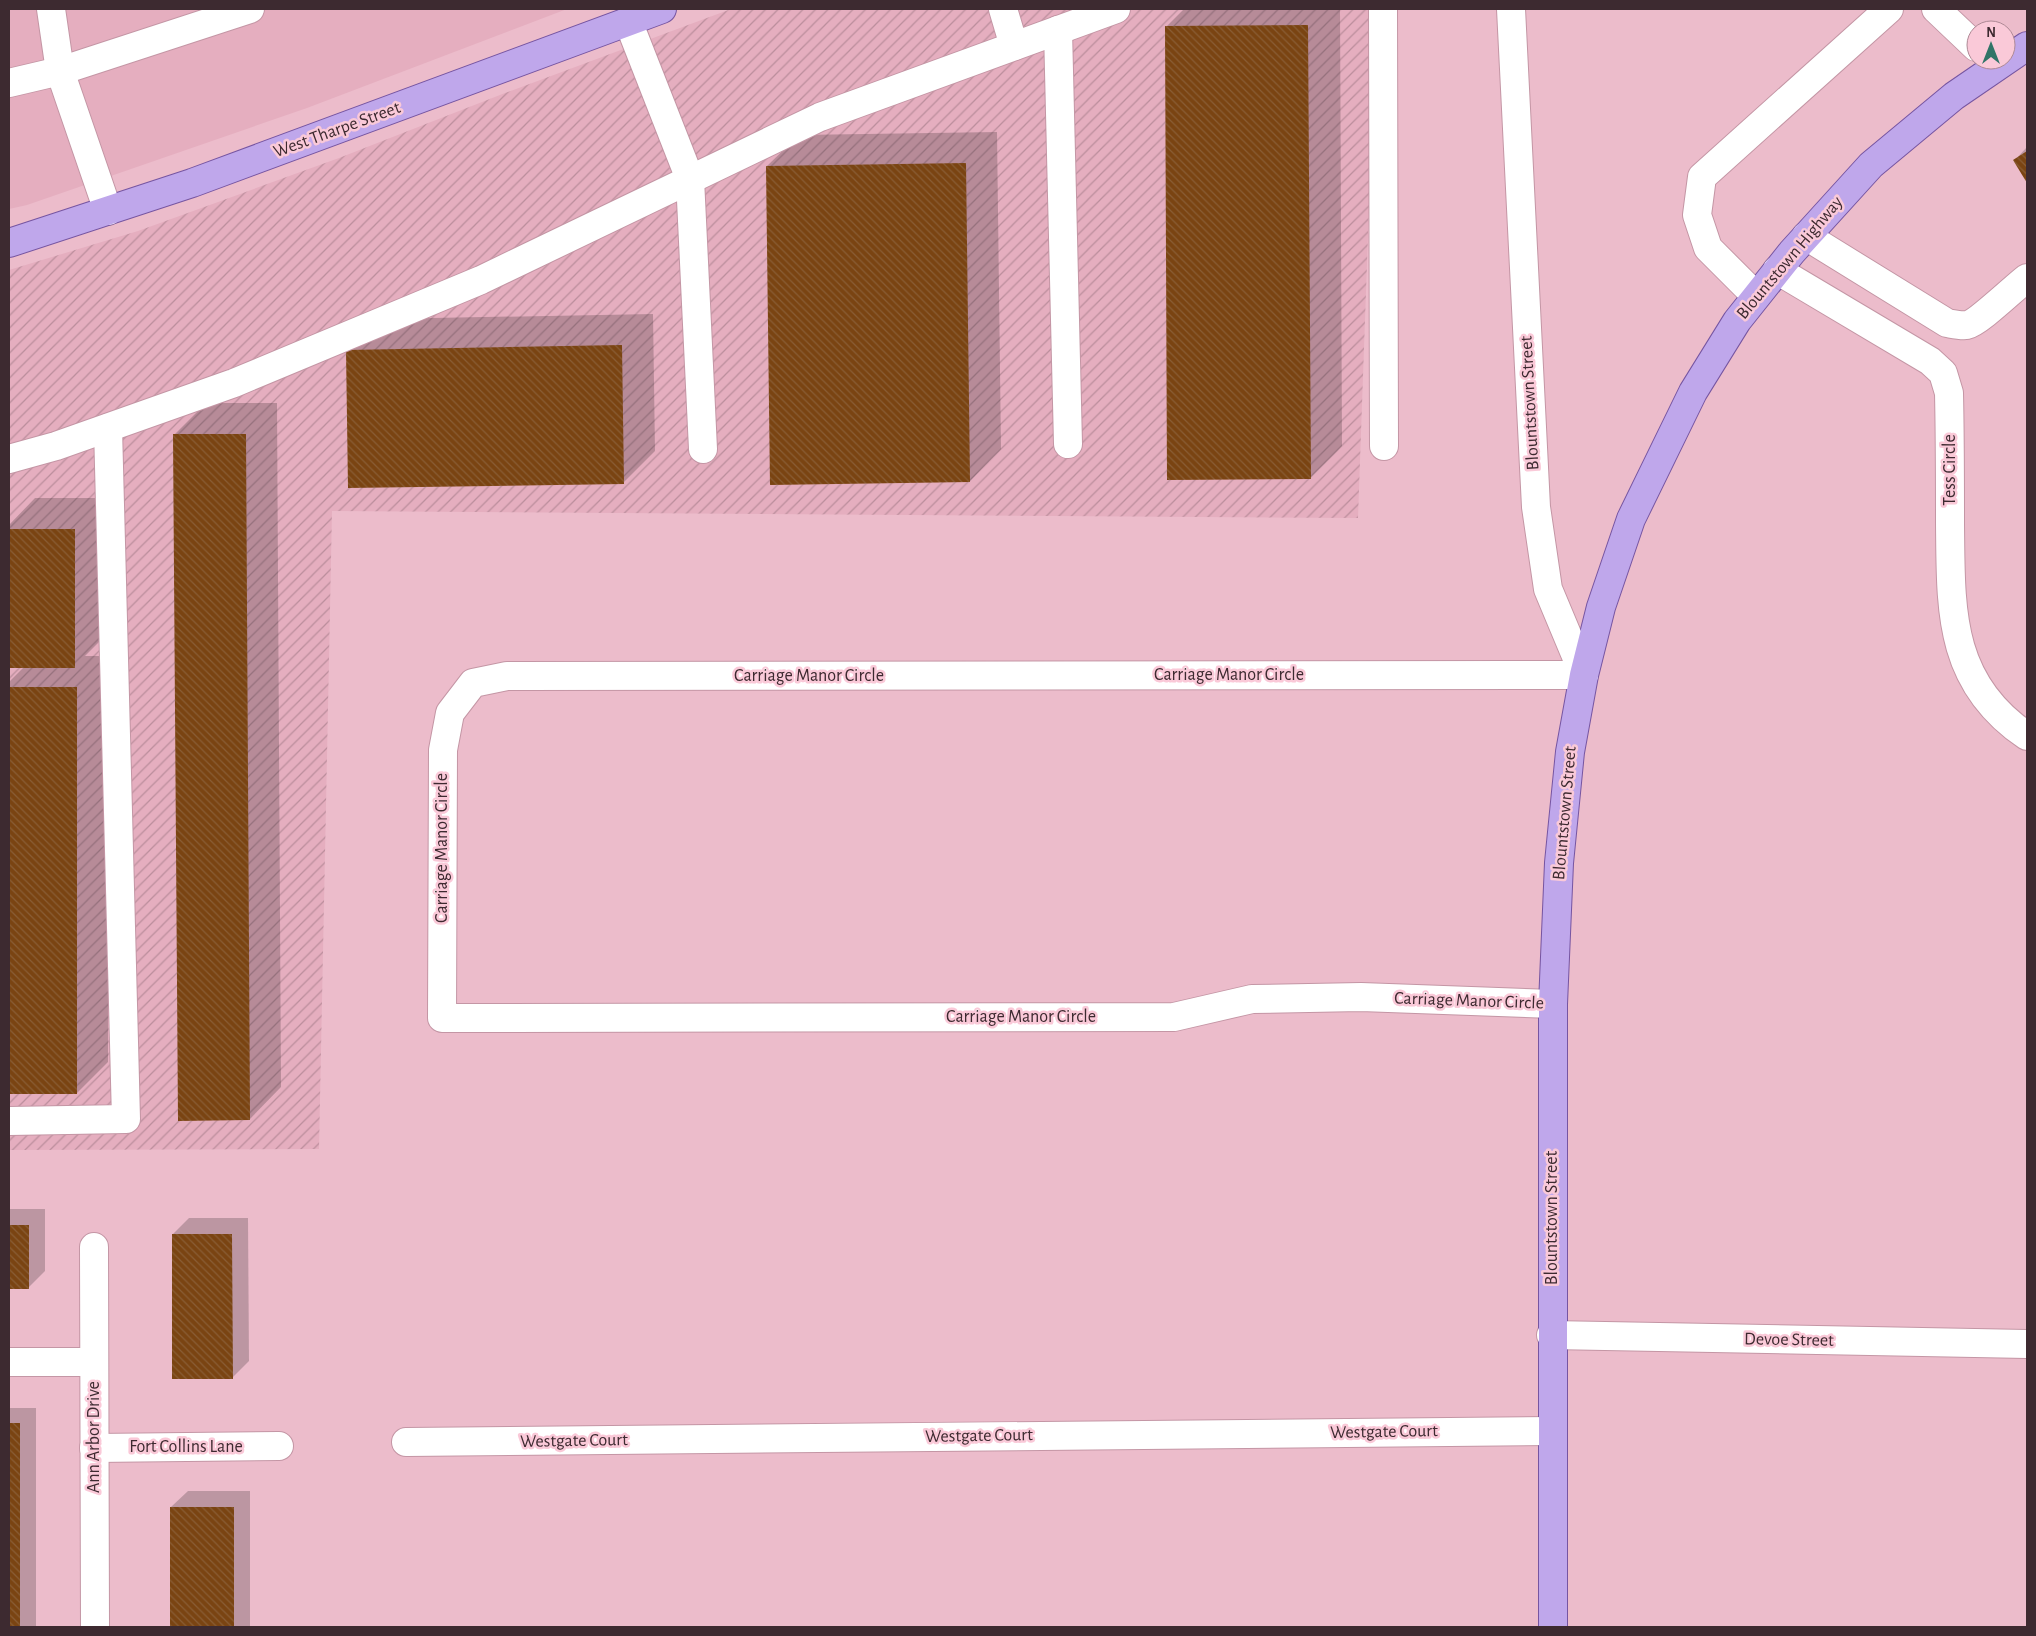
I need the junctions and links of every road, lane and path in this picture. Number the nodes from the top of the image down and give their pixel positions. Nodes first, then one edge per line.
1 (51, 9) edge
2 (250, 9) edge
3 (662, 9) edge
4 (1003, 9) edge
5 (1116, 9) edge
6 (1383, 9) edge
7 (1511, 9) edge
8 (1889, 9) edge
9 (1936, 9) edge
10 (628, 22) junction
11 (1058, 30) junction
12 (1966, 38) edge
13 (1014, 46) junction
14 (1986, 70) edge
15 (60, 71) junction
16 (9, 83) edge
17 (690, 179) junction
18 (108, 211) junction
19 (1806, 236) junction
20 (9, 243) edge
21 (1777, 270) junction
22 (2027, 278) edge
23 (1756, 296) junction
24 (1928, 311) junction
25 (1907, 347) junction
26 (108, 428) junction
27 (1068, 444) dead end
28 (1384, 446) dead end
29 (703, 449) dead end
30 (9, 458) edge
31 (1584, 675) junction
32 (2027, 736) edge
33 (1553, 1004) junction
34 (9, 1121) edge
35 (94, 1247) dead end
36 (1552, 1336) junction
37 (2027, 1344) edge
38 (9, 1362) edge
39 (94, 1362) junction
40 (1552, 1430) junction
41 (406, 1442) dead end
42 (279, 1446) dead end
43 (94, 1448) junction
44 (95, 1627) edge
45 (1553, 1627) edge

1 - 15 street
2 - 15 street
3 - 10 main road, West Tharpe Street
4 - 13 street
5 - 11 street
6 - 28 street
7 - 31 street, Blountstown Street
8 - 23 street
9 - 12 street
10 - 17 street
10 - 18 main road, West Tharpe Street
11 - 13 street
11 - 27 street
13 - 17 street
14 - 19 main road, Blountstown Highway
15 - 16 street
15 - 18 street
17 - 26 street
17 - 29 street
18 - 20 main road, West Tharpe Street
19 - 21 main road, Blountstown Highway
19 - 24 street
21 - 23 main road, Blountstown Highway
21 - 25 street, Tess Circle
22 - 24 street
23 - 31 main road, Blountstown Highway
24 - 25 street
25 - 32 street, Tess Circle
26 - 30 street
26 - 34 street
31 - 33 main road, Blountstown Street
31 - 33 street, Carriage Manor Circle
33 - 36 main road, Blountstown Street
35 - 39 street, Ann Arbor Drive
36 - 37 street, Devoe Street
36 - 40 main road, Blountstown Street
38 - 39 street
39 - 43 street, Ann Arbor Drive
40 - 41 street, Westgate Court
40 - 45 main road, Blountstown Street
42 - 43 street, Fort Collins Lane
43 - 44 street, Ann Arbor Drive

